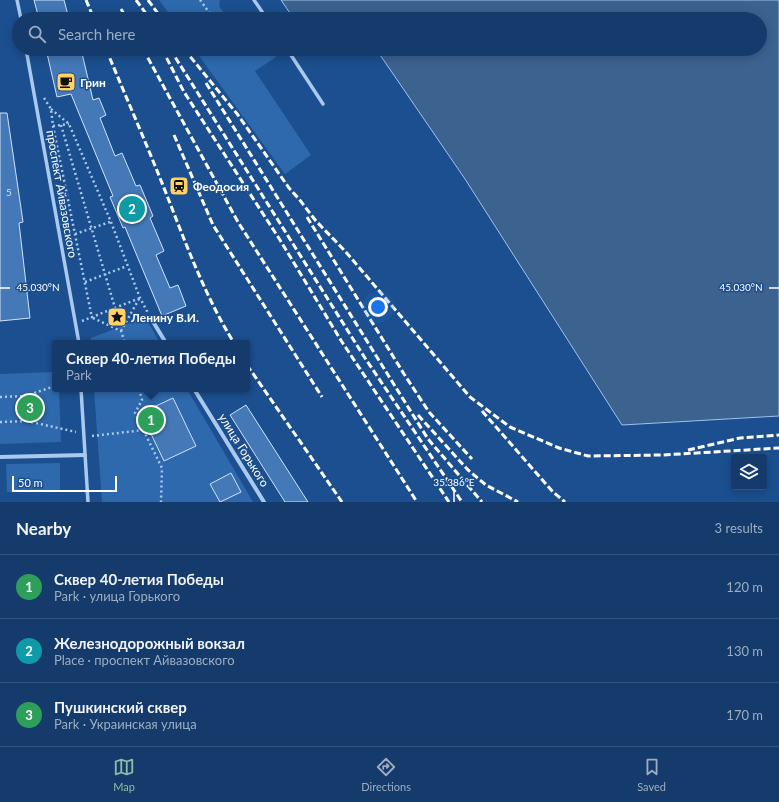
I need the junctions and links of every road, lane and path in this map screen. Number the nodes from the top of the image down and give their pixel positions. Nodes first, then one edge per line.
1 (17, 0) edge
2 (200, 0) edge
3 (254, 0) edge
4 (20, 12) edge
5 (209, 12) edge
6 (262, 12) edge
7 (27, 56) edge
8 (292, 56) edge
9 (323, 104) dead end
10 (50, 109) dead end
11 (69, 124) junction
12 (62, 125) junction
13 (111, 222) junction
14 (92, 228) junction
15 (75, 234) junction
16 (127, 266) junction
17 (105, 274) junction
18 (85, 282) junction
19 (140, 298) junction
20 (115, 308) junction
21 (92, 318) junction
22 (152, 320) joint
23 (121, 331) junction
24 (77, 340) edge
25 (124, 340) edge
26 (164, 340) edge
27 (52, 387) edge
28 (81, 392) edge
29 (140, 392) edge
30 (196, 392) edge
31 (26, 396) junction
32 (0, 398) edge
33 (27, 421) junction
34 (0, 422) edge
35 (144, 430) junction
36 (84, 435) junction
37 (85, 454) junction
38 (0, 457) edge
39 (88, 502) edge
40 (161, 502) edge
41 (264, 502) edge

1 - 4 street
2 - 5 path
3 - 6 street
7 - 24 street, проспект Айвазовского
8 - 9 street
10 - 11 path
11 - 12 path
11 - 13 path
12 - 14 path
12 - 15 path
13 - 14 path
13 - 16 path
14 - 15 path
14 - 17 path
15 - 18 path
16 - 17 path
16 - 19 path
17 - 18 path
17 - 20 path
18 - 21 path
19 - 20 path
19 - 22 path
19 - 23 path
20 - 21 path
21 - 23 path
22 - 26 street
23 - 25 path
27 - 31 path
28 - 36 street
29 - 35 path
30 - 41 street, улица Горького
31 - 32 path
31 - 33 path
33 - 34 path
33 - 36 path
35 - 36 path
35 - 40 path
36 - 37 street
37 - 38 street
37 - 39 street

